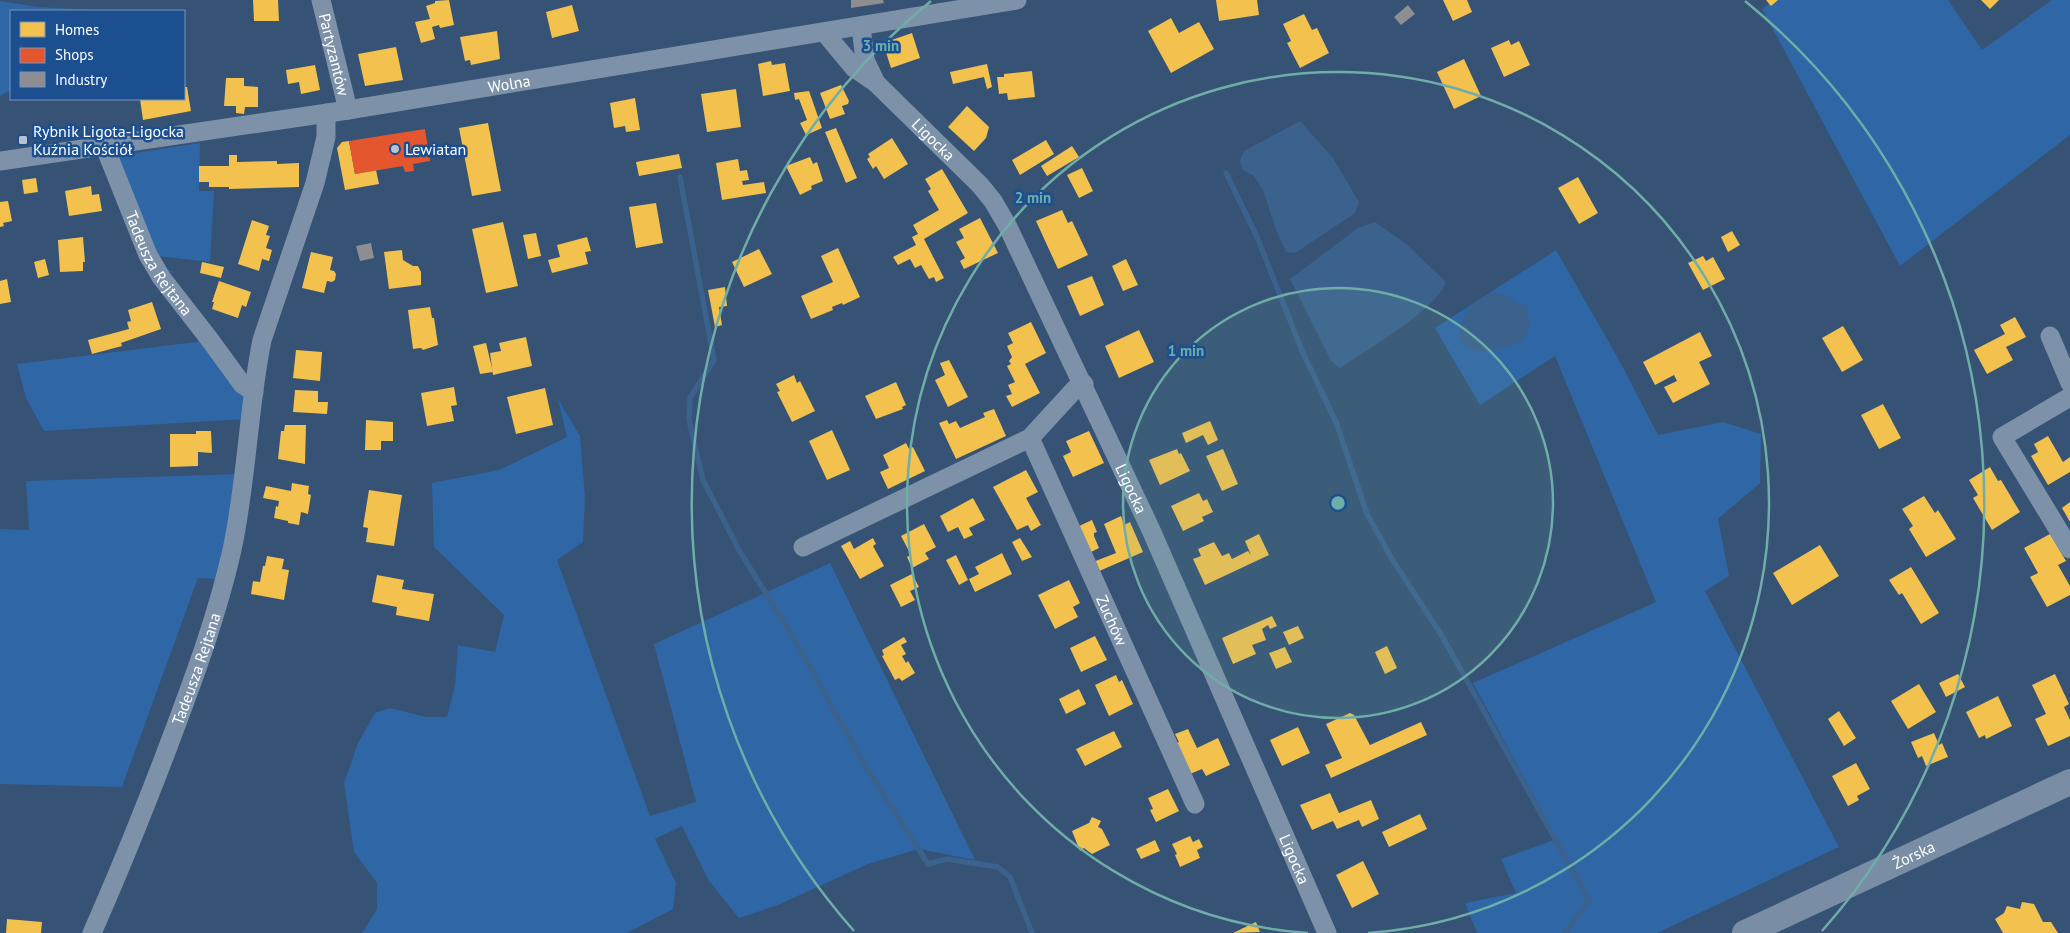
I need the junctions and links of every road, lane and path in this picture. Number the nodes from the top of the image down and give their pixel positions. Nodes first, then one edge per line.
1 (322, 0) edge
2 (1017, 0) edge
3 (861, 26) junction
4 (824, 32) junction
5 (876, 83) junction
6 (348, 110) junction
7 (326, 113) junction
8 (104, 145) junction
9 (0, 161) edge
10 (2050, 336) dead end
11 (2070, 383) edge
12 (1084, 384) junction
13 (254, 392) junction
14 (2070, 397) edge
15 (1030, 438) junction
16 (803, 547) dead end
17 (2070, 549) edge
18 (2070, 782) edge
19 (1195, 804) dead end
20 (1752, 931) edge
21 (92, 933) edge
22 (1327, 933) edge

1 - 6 street, Partyzantów
2 - 3 street, Wolna
3 - 4 street, Wolna
3 - 5 street, Ligocka
4 - 5 street, Ligocka
4 - 6 street, Wolna
5 - 12 street, Ligocka
6 - 7 street, Wolna
7 - 8 street, Wolna
7 - 13 street, Tadeusza Rejtana
8 - 9 street, Wolna
8 - 13 street, Tadeusza Rejtana
10 - 11 street
12 - 15 street
12 - 22 street, Ligocka
13 - 21 street, Tadeusza Rejtana
14 - 17 street
15 - 16 street
15 - 19 street, Zuchów
18 - 20 main road, Żorska

